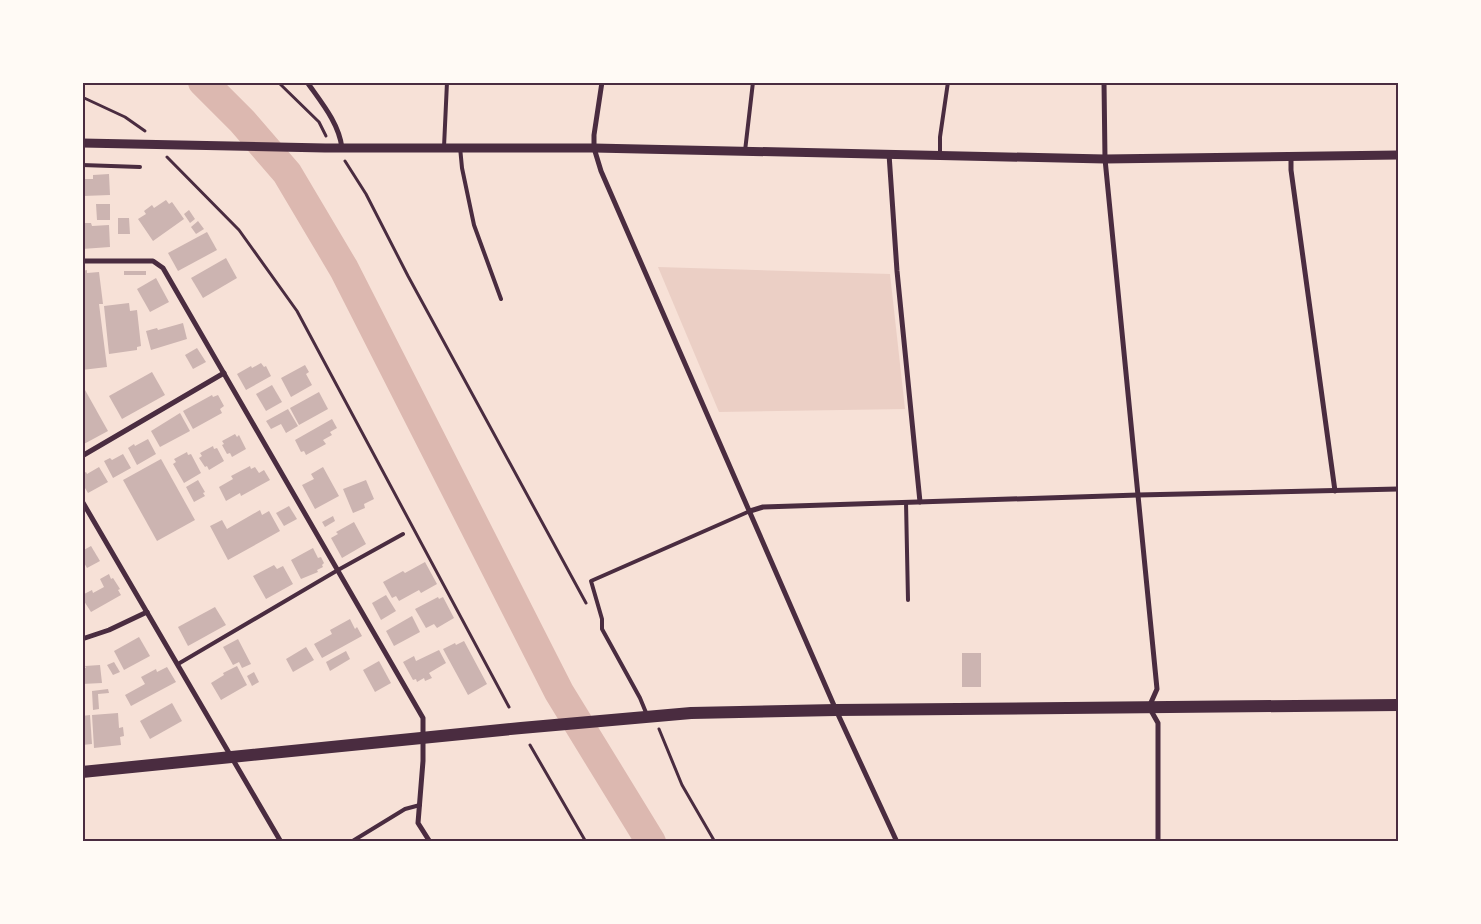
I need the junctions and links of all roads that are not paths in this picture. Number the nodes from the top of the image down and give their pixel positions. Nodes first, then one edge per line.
1 (307, 82) edge
2 (447, 82) edge
3 (602, 82) edge
4 (753, 82) edge
5 (948, 82) edge
6 (1104, 82) edge
7 (82, 143) edge
8 (444, 147) junction
9 (460, 147) junction
10 (342, 148) junction
11 (594, 148) junction
12 (745, 151) junction
13 (889, 154) junction
14 (940, 155) junction
15 (1398, 155) edge
16 (1290, 156) junction
17 (1105, 159) junction
18 (82, 165) edge
19 (140, 167) dead end
20 (82, 261) edge
21 (501, 299) dead end
22 (224, 374) junction
23 (82, 456) edge
24 (1398, 489) edge
25 (1335, 491) junction
26 (1138, 495) junction
27 (82, 501) edge
28 (906, 502) junction
29 (920, 502) junction
30 (750, 511) junction
31 (403, 534) dead end
32 (338, 570) junction
33 (908, 600) dead end
34 (147, 612) junction
35 (82, 639) edge
36 (178, 664) junction
37 (1398, 705) edge
38 (1149, 708) junction
39 (836, 710) junction
40 (650, 717) junction
41 (423, 738) junction
42 (232, 757) junction
43 (82, 772) edge
44 (420, 805) junction
45 (281, 842) edge
46 (351, 842) edge
47 (430, 842) edge
48 (898, 842) edge
49 (1158, 842) edge

1 - 10 street
2 - 8 lane
3 - 11 street
4 - 12 lane
5 - 14 lane
6 - 17 street
7 - 10 street
8 - 9 street
8 - 10 street
9 - 11 street
9 - 21 lane
11 - 12 street
11 - 30 street
12 - 13 street
13 - 14 street
13 - 29 street
14 - 17 street
15 - 16 street
16 - 17 street
16 - 25 street
17 - 26 street
18 - 19 lane
20 - 22 street
22 - 23 street
22 - 32 street
24 - 25 street
25 - 26 street
26 - 29 street
26 - 38 street
27 - 34 street
28 - 29 street
28 - 30 street
28 - 33 lane
30 - 39 street
30 - 40 lane
31 - 32 lane
32 - 36 lane
32 - 41 street
34 - 35 street
34 - 36 street
36 - 42 street
37 - 38 main road
38 - 39 main road
38 - 49 street
39 - 40 main road
39 - 48 street
40 - 41 main road
41 - 42 main road
41 - 44 street
42 - 43 main road
42 - 45 street
44 - 46 lane
44 - 47 street

